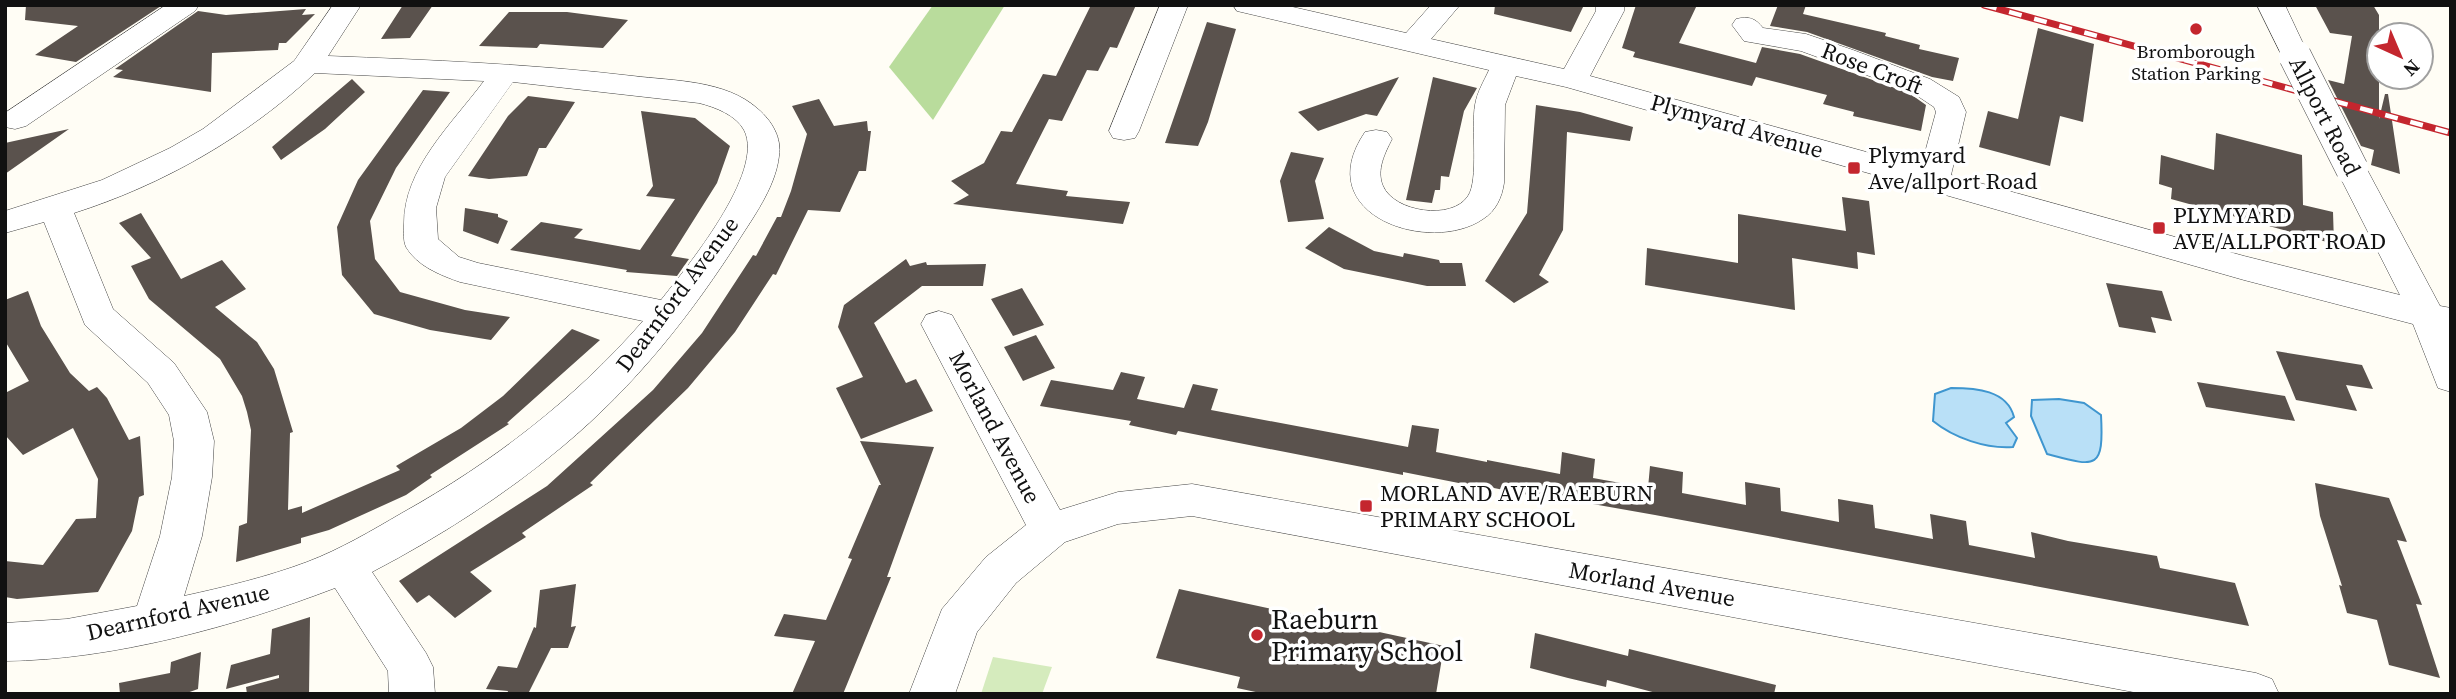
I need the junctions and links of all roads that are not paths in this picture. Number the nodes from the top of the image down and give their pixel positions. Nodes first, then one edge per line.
1 (185, 5) edge
2 (346, 5) edge
3 (1174, 5) edge
4 (1247, 5) edge
5 (1446, 5) edge
6 (1610, 5) edge
7 (2271, 5) edge
8 (1747, 36) dead end
9 (1412, 43) junction
10 (307, 64) junction
11 (1506, 65) junction
12 (504, 74) junction
13 (1573, 80) junction
14 (29, 104) dead end
15 (1124, 131) dead end
16 (1360, 149) dead end
17 (1933, 181) junction
18 (56, 210) junction
19 (5, 222) edge
20 (668, 314) junction
21 (2439, 317) edge
22 (939, 324) dead end
23 (2451, 378) edge
24 (1050, 530) junction
25 (344, 566) junction
26 (154, 622) junction
27 (5, 642) edge
28 (412, 694) edge
29 (932, 694) edge
30 (2256, 694) edge

1 - 14 street
2 - 10 street
3 - 15 street
4 - 9 street, Plymyard Avenue
5 - 9 street
6 - 13 street
7 - 21 street, Allport Road, bridge
8 - 17 street, Rose Croft
9 - 11 street, Plymyard Avenue
10 - 12 street, Dearnford Avenue
10 - 18 street
11 - 13 street, Plymyard Avenue
11 - 16 street
12 - 20 street
12 - 20 street, Dearnford Avenue
13 - 17 street, Plymyard Avenue
17 - 21 street, Plymyard Avenue
18 - 19 street
18 - 26 street
20 - 25 street, Dearnford Avenue
21 - 23 street, Allport Road
22 - 24 street, Morland Avenue
24 - 29 street, Morland Avenue
24 - 30 street, Morland Avenue
25 - 26 street, Dearnford Avenue
25 - 28 street
26 - 27 street, Dearnford Avenue

